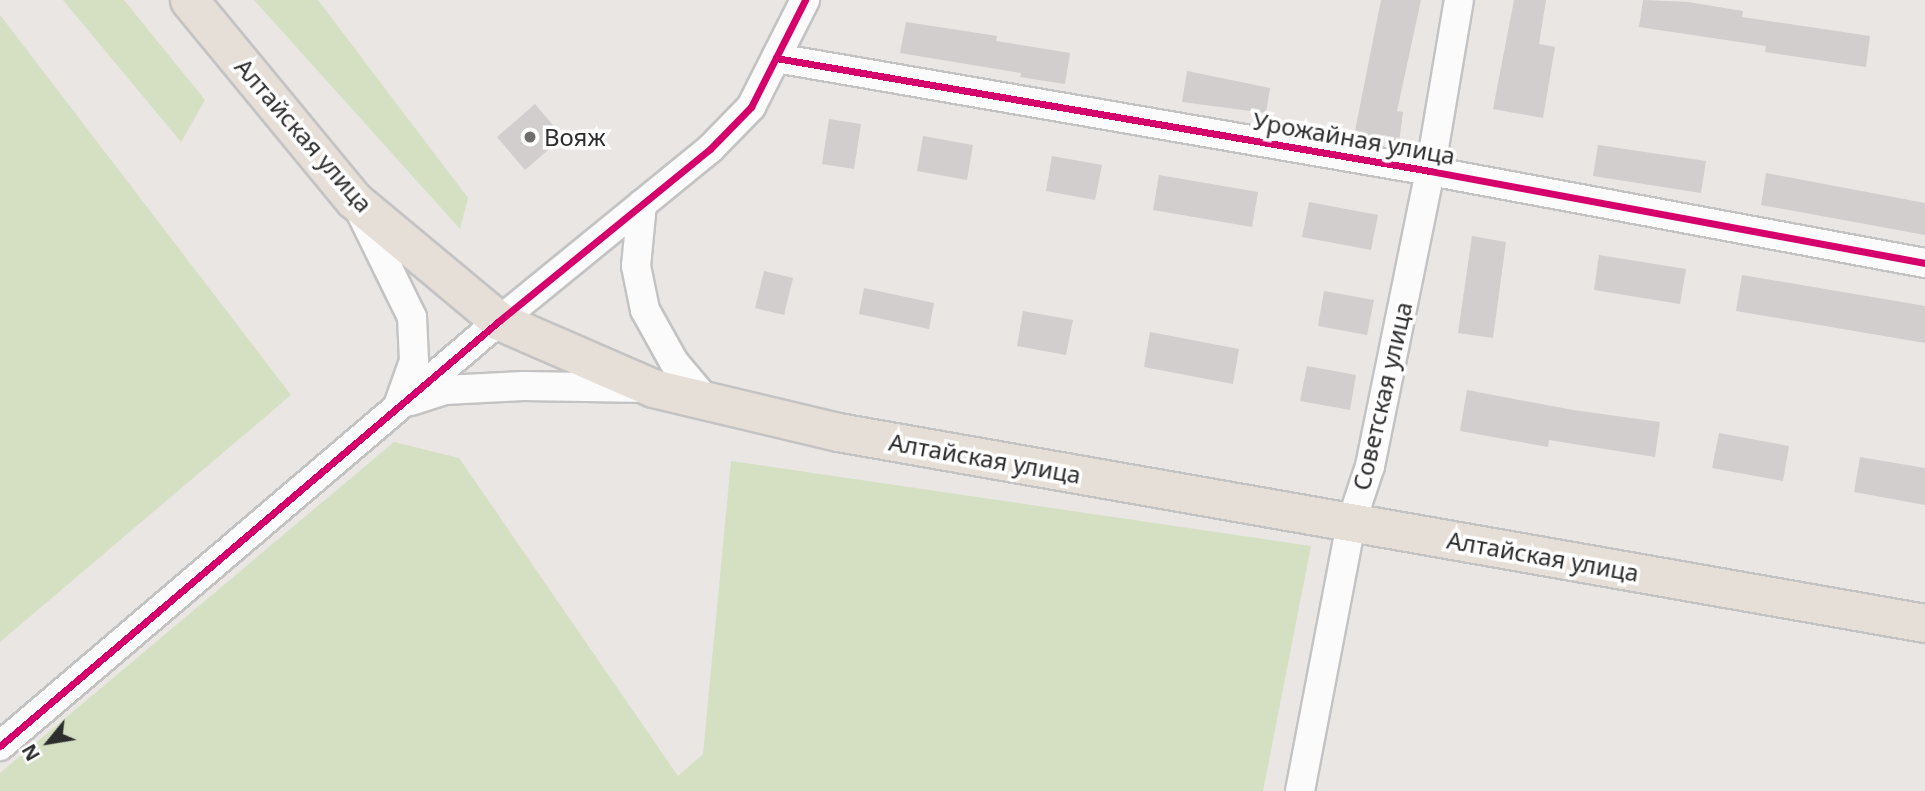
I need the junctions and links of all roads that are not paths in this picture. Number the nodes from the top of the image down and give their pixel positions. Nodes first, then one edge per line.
1 (190, 0) edge
2 (805, 0) edge
3 (1459, 0) edge
4 (776, 58) junction
5 (1430, 171) junction
6 (354, 200) junction
7 (642, 204) junction
8 (1925, 263) edge
9 (499, 320) junction
10 (653, 388) junction
11 (707, 401) junction
12 (398, 406) junction
13 (1351, 523) junction
14 (1925, 623) edge
15 (0, 746) edge
16 (1300, 791) edge

1 - 6 main road, Алтайская улица
2 - 4 street
3 - 5 street, Советская улица
4 - 5 street, Урожайная улица
4 - 7 street
5 - 8 street, Урожайная улица
5 - 13 street, Советская улица
6 - 9 main road, Алтайская улица
6 - 12 street
7 - 9 street
7 - 11 street
9 - 10 main road, Алтайская улица
9 - 12 street
10 - 11 main road, Алтайская улица
10 - 12 street
11 - 13 main road, Алтайская улица
12 - 15 street
13 - 14 main road, Алтайская улица
13 - 16 street, Советская улица

